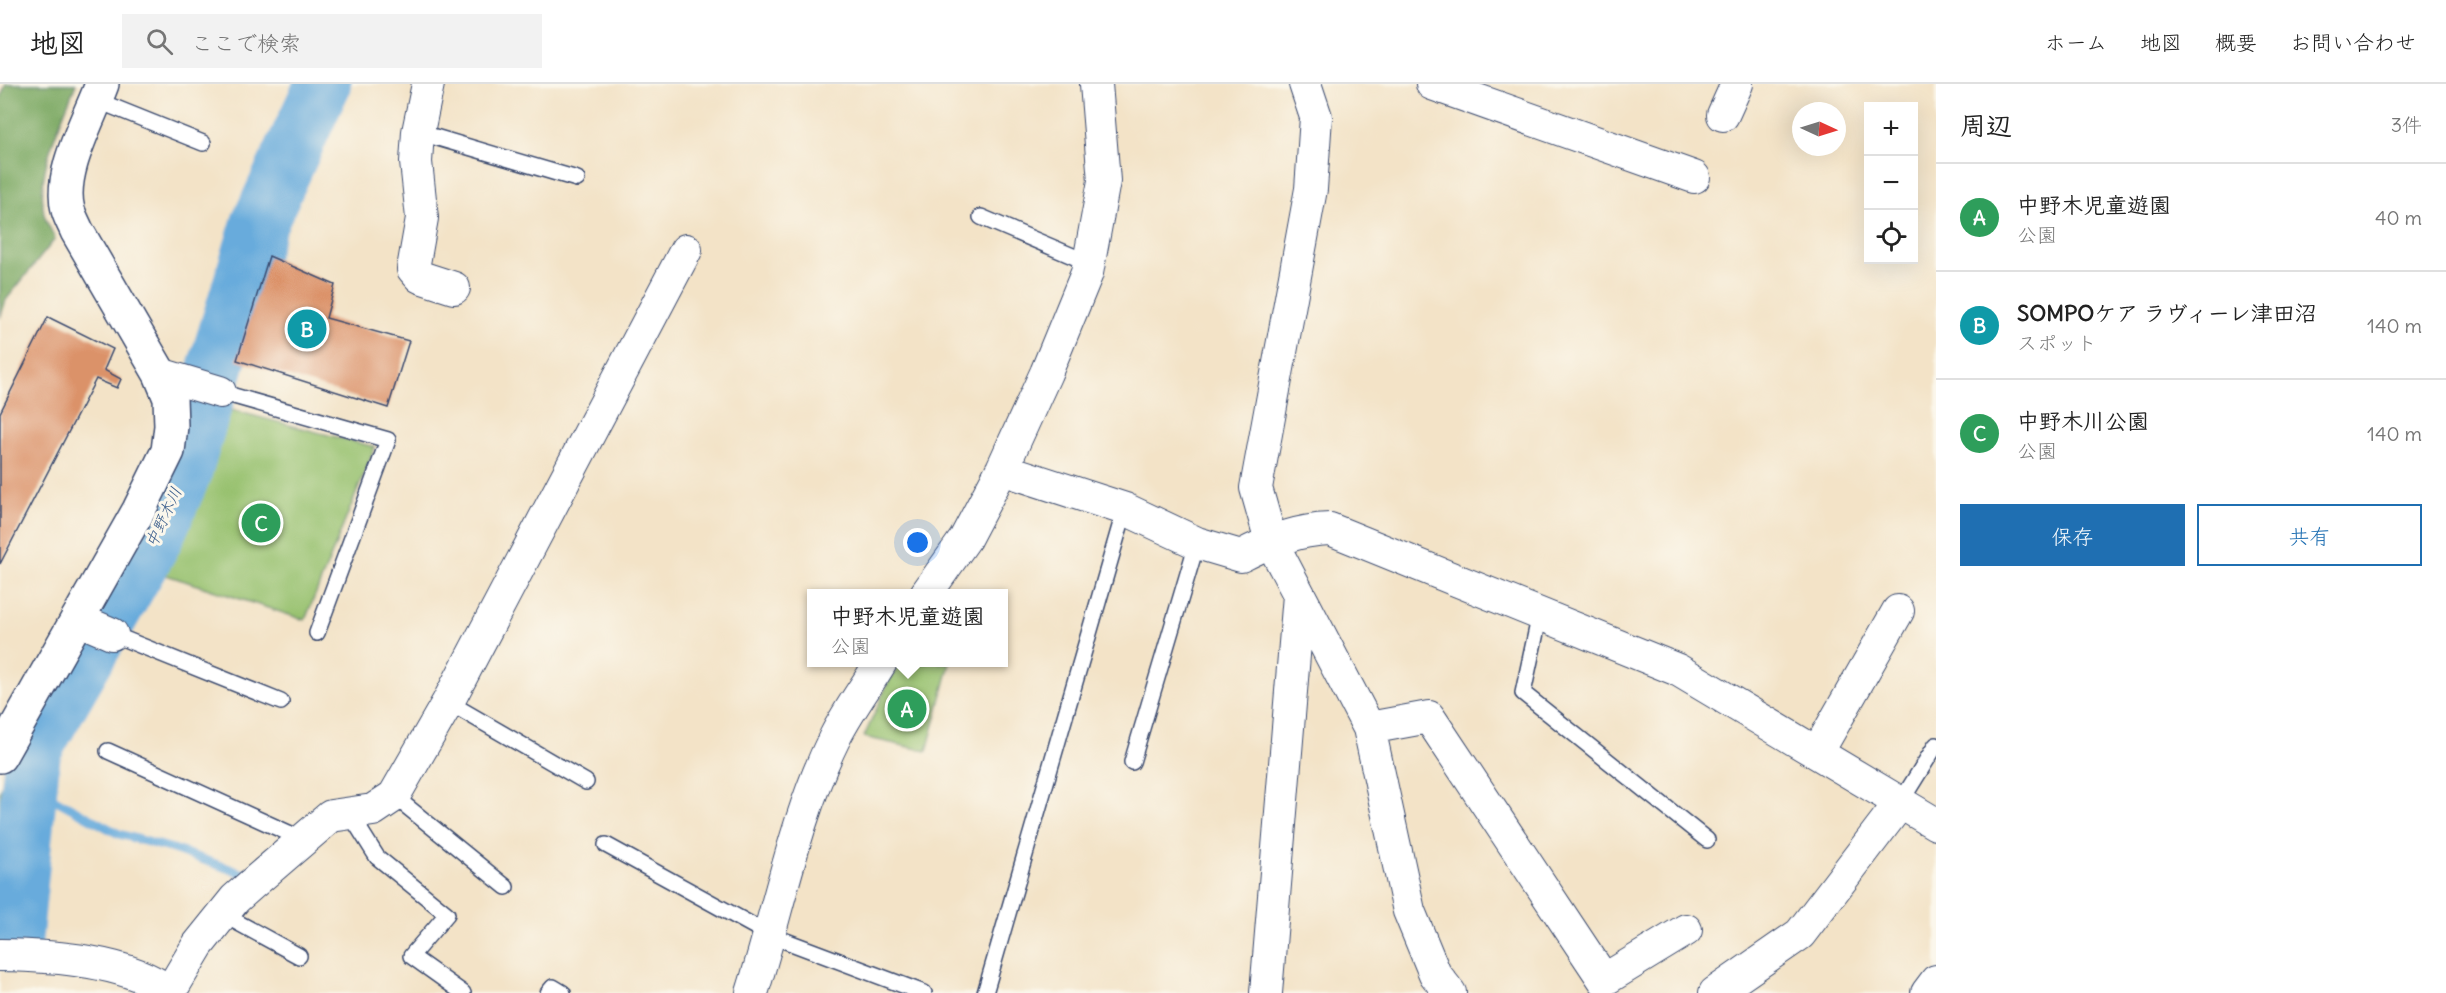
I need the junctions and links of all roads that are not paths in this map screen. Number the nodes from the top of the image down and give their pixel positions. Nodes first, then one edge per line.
1 (428, 84) edge
2 (1096, 84) edge
3 (1432, 84) edge
4 (1737, 84) edge
5 (1311, 86) edge
6 (99, 92) edge
7 (1723, 115) dead end
8 (418, 132) junction
9 (202, 143) dead end
10 (1694, 177) dead end
11 (577, 179) dead end
12 (981, 217) dead end
13 (686, 250) dead end
14 (1089, 263) junction
15 (454, 288) dead end
16 (160, 374) junction
17 (209, 389) joint
18 (1002, 469) junction
19 (1125, 509) junction
20 (1271, 541) junction
21 (1197, 543) junction
22 (929, 589) edge
23 (1299, 596) junction
24 (1898, 611) dead end
25 (1540, 614) junction
26 (94, 626) junction
27 (316, 633) dead end
28 (879, 667) edge
29 (281, 702) dead end
30 (448, 702) junction
31 (1369, 728) junction
32 (1936, 745) edge
33 (108, 752) dead end
34 (1817, 753) junction
35 (0, 756) edge
36 (1132, 762) dead end
37 (586, 782) dead end
38 (394, 796) junction
39 (1900, 803) junction
40 (350, 814) junction
41 (1936, 824) edge
42 (304, 840) junction
43 (1707, 840) dead end
44 (606, 845) dead end
45 (506, 887) dead end
46 (222, 914) junction
47 (1686, 930) dead end
48 (770, 935) junction
49 (0, 955) edge
50 (300, 956) dead end
51 (1936, 981) edge
52 (1440, 987) edge
53 (171, 992) edge
54 (462, 993) edge
55 (548, 993) edge
56 (563, 993) edge
57 (752, 993) edge
58 (924, 993) edge
59 (985, 993) edge
60 (1266, 993) edge
61 (1715, 993) edge
62 (1927, 993) edge

1 - 8 street
2 - 14 street
3 - 10 street
4 - 7 street
5 - 20 street
6 - 9 lane
6 - 16 street
8 - 11 lane
8 - 15 street
12 - 14 lane
13 - 30 street
14 - 18 street
16 - 17 street
16 - 26 street
17 - 27 lane
18 - 19 street
18 - 22 street
19 - 21 street
19 - 59 lane
20 - 21 street
20 - 23 street
20 - 25 street
21 - 36 lane
23 - 31 street
23 - 60 street
24 - 34 street
25 - 34 street
25 - 43 lane
26 - 29 lane
26 - 35 street
28 - 48 street
30 - 37 lane
30 - 38 street
31 - 47 street
31 - 52 street
32 - 39 lane
33 - 42 lane
34 - 39 street
38 - 40 street
38 - 45 lane
39 - 41 street
39 - 61 street
40 - 42 street
40 - 54 lane
42 - 46 street
44 - 48 lane
46 - 50 lane
46 - 53 street
48 - 57 street
48 - 58 lane
49 - 53 street
51 - 62 street
55 - 56 lane

